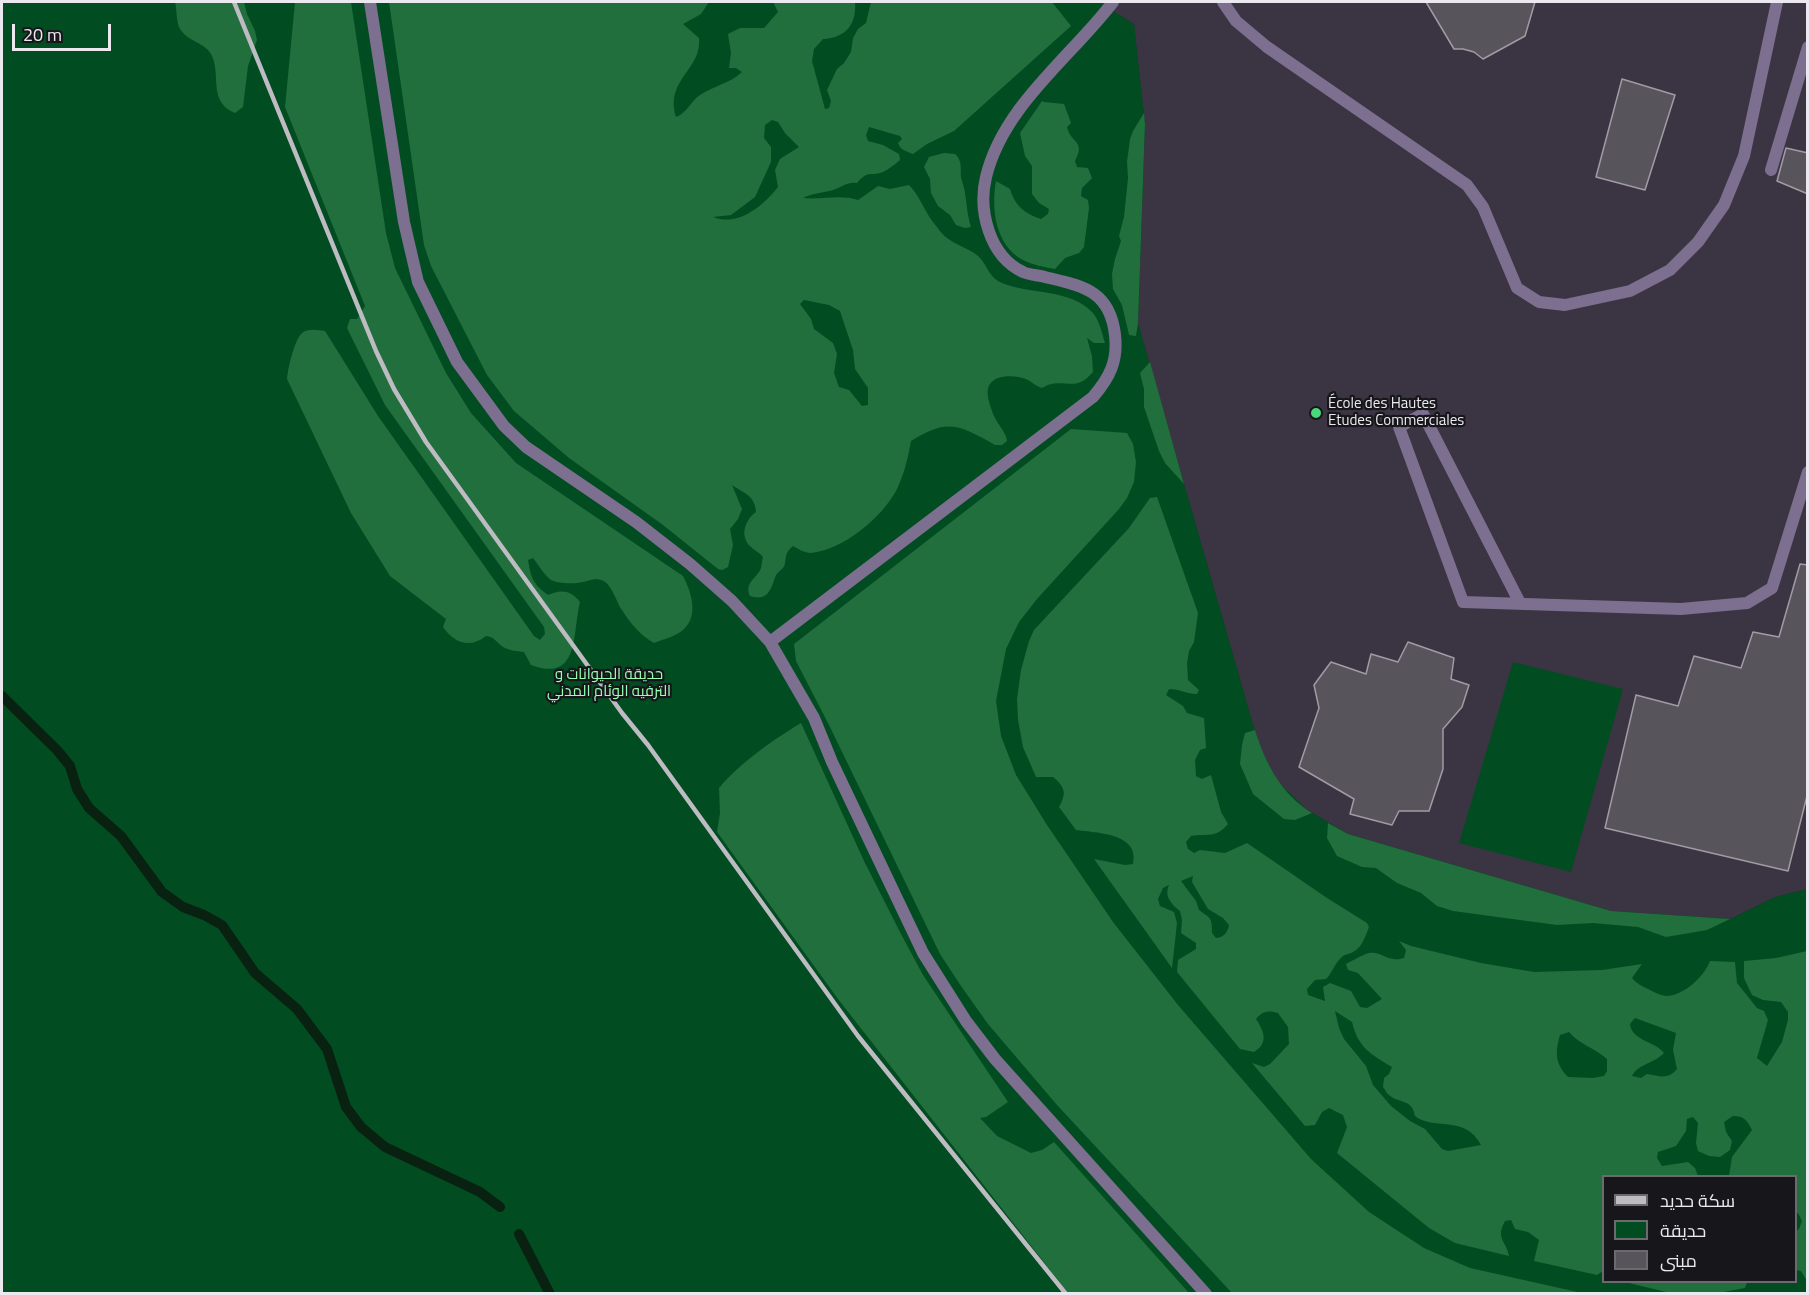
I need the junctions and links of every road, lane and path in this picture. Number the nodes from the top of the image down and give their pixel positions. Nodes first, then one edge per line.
1 (369, 2) edge
2 (1113, 2) edge
3 (1222, 2) edge
4 (1777, 2) edge
5 (1808, 47) edge
6 (1771, 170) dead end
7 (1808, 472) edge
8 (1520, 603) junction
9 (770, 642) junction
10 (1206, 1293) edge

1 - 9 lane
2 - 9 lane
3 - 4 lane
5 - 6 lane
7 - 8 lane
8 - 8 lane
9 - 10 lane

